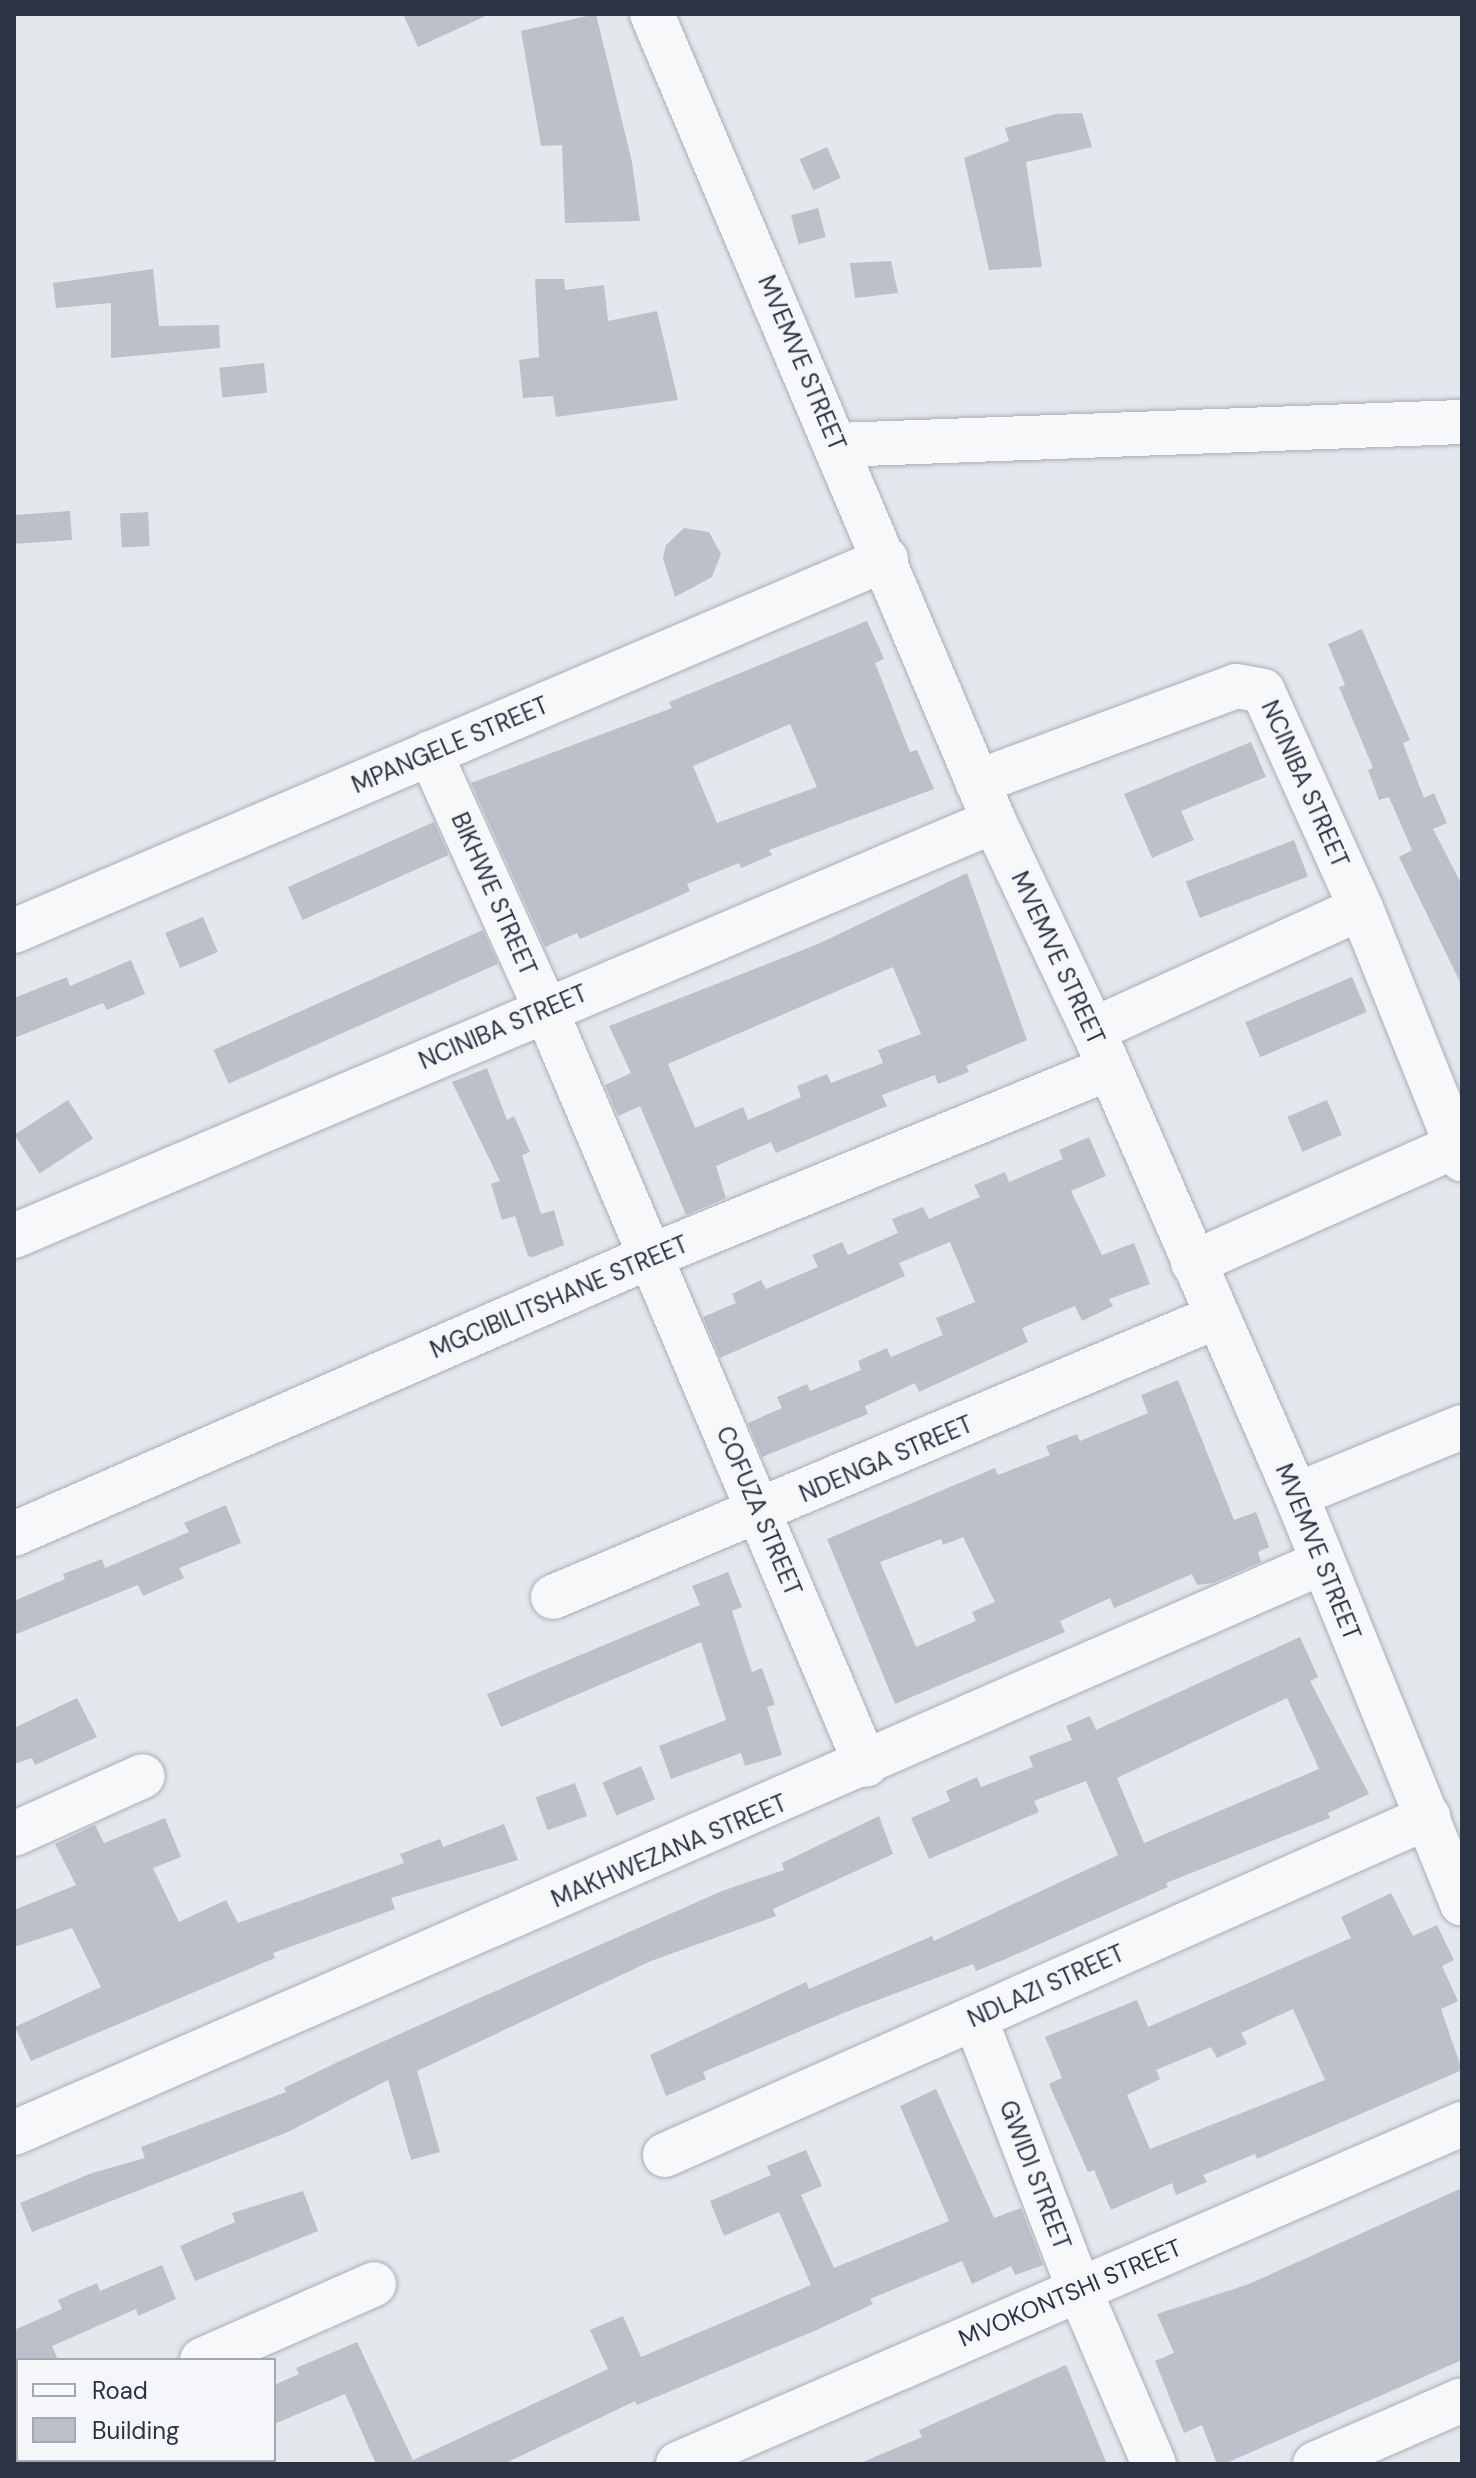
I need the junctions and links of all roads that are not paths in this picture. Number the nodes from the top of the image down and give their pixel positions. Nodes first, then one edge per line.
1 (652, 14) edge
2 (1462, 422) edge
3 (837, 445) junction
4 (886, 559) junction
5 (430, 753) junction
6 (985, 801) junction
7 (1361, 908) junction
8 (14, 931) edge
9 (545, 1008) junction
10 (1101, 1049) junction
11 (1459, 1153) edge
12 (14, 1236) edge
13 (649, 1257) junction
14 (1193, 1263) junction
15 (1216, 1317) junction
16 (1462, 1427) edge
17 (1296, 1495) junction
18 (761, 1512) junction
19 (14, 1534) edge
20 (1321, 1563) junction
21 (553, 1597) dead end
22 (866, 1765) junction
23 (143, 1776) dead end
24 (1428, 1817) junction
25 (14, 1834) edge
26 (1462, 1904) edge
27 (975, 2018) junction
28 (1462, 2124) edge
29 (14, 2133) edge
30 (665, 2155) dead end
31 (374, 2284) dead end
32 (1079, 2289) junction
33 (207, 2358) edge
34 (1462, 2400) edge
35 (678, 2464) edge
36 (1154, 2464) edge
37 (1315, 2464) edge

1 - 3 street, MVEMVE STREET
2 - 3 street
3 - 4 street, MVEMVE STREET
4 - 5 street, MPANGELE STREET
4 - 6 street, MVEMVE STREET
5 - 8 street, MPANGELE STREET
5 - 9 street, BIKHWE STREET
6 - 7 street, NCINIBA STREET
6 - 9 street, NCINIBA STREET
6 - 10 street, MVEMVE STREET
7 - 10 street, MGCIBILITSHANE STREET
7 - 11 street, NCINIBA STREET
9 - 12 street, NCINIBA STREET
9 - 13 street, BIKHWE STREET
10 - 13 street, MGCIBILITSHANE STREET
10 - 14 street, MVEMVE STREET
11 - 14 street
13 - 18 street, COFUZA STREET
13 - 19 street, MGCIBILITSHANE STREET
14 - 15 street, MVEMVE STREET
15 - 17 street, MVEMVE STREET
15 - 18 street, NDENGA STREET
16 - 17 street
17 - 20 street, MVEMVE STREET
18 - 21 street, NDENGA STREET
18 - 22 street, COFUZA STREET
20 - 22 street, MAKHWEZANA STREET
20 - 24 street, MVEMVE STREET
22 - 29 street, MAKHWEZANA STREET
23 - 25 street
24 - 26 street, MVEMVE STREET
24 - 27 street, NDLAZI STREET
27 - 30 street, NDLAZI STREET
27 - 32 street, GWIDI STREET
28 - 32 street, MVOKONTSHI STREET
31 - 33 street
32 - 35 street, MVOKONTSHI STREET
32 - 36 street, GWIDI STREET
34 - 37 street

